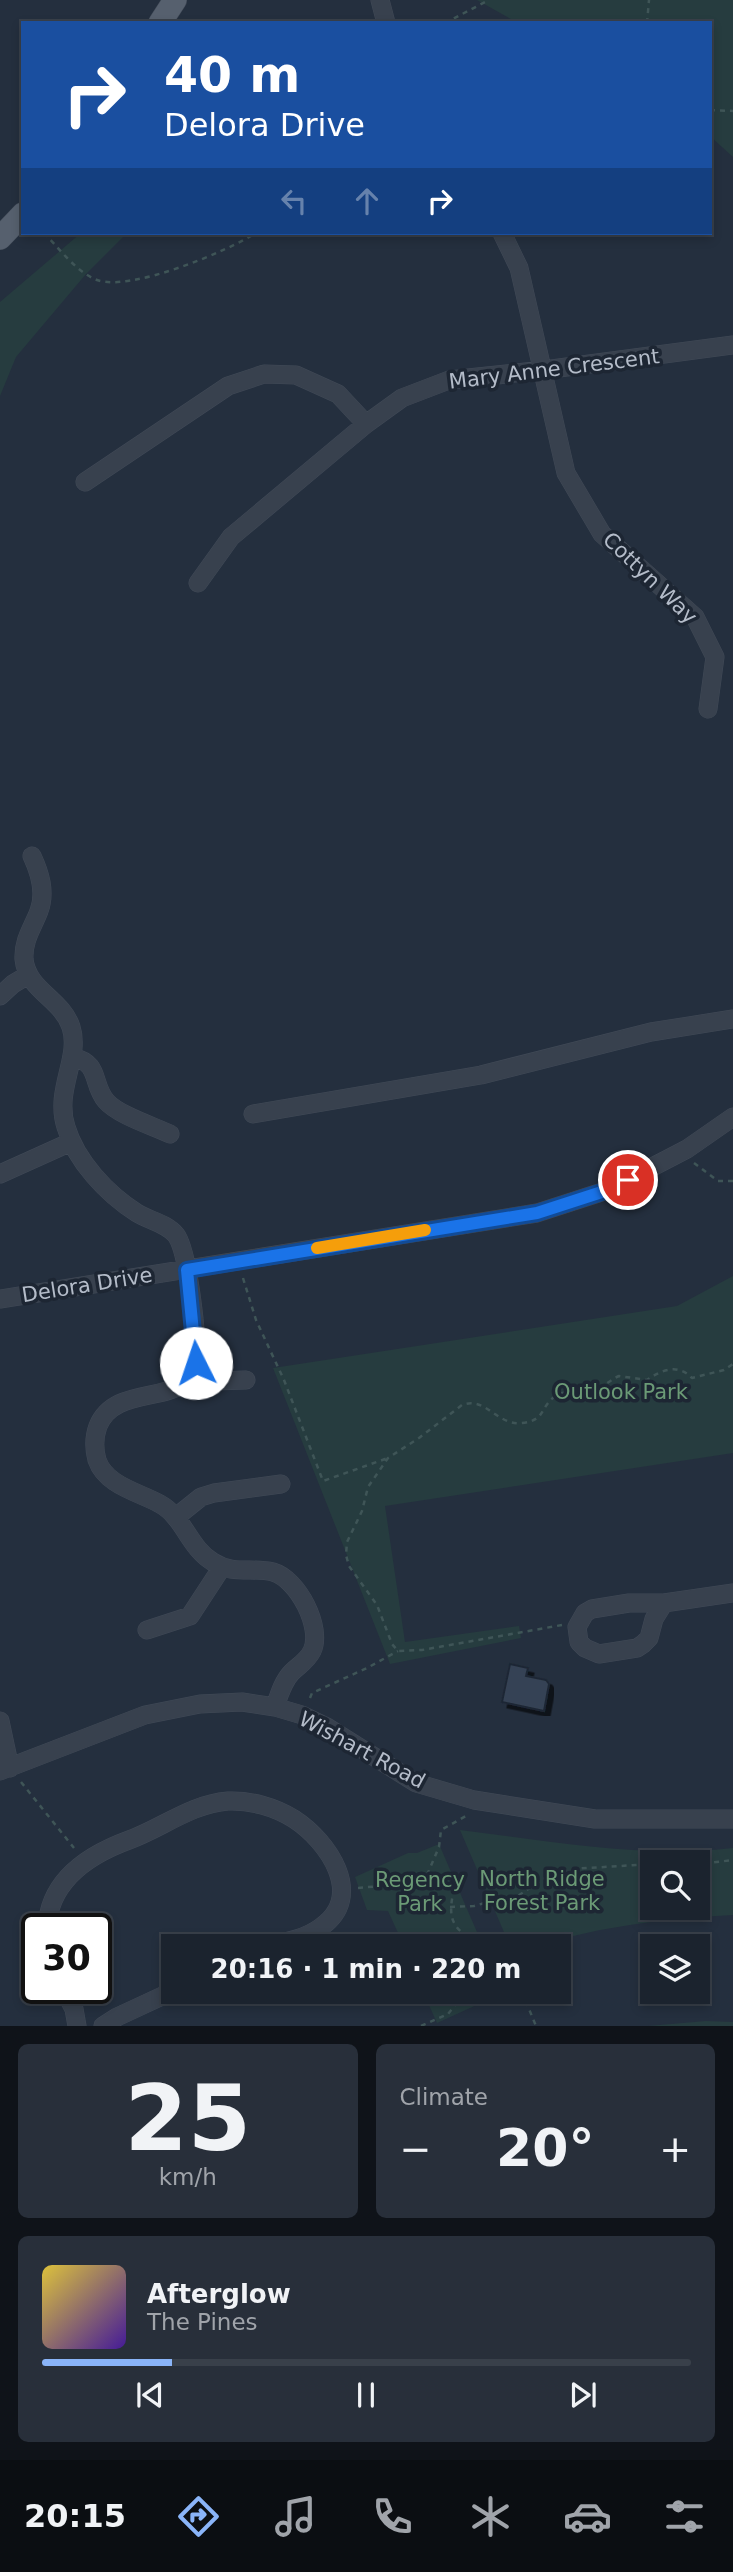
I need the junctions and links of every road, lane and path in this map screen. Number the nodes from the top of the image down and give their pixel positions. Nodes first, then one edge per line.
1 (174, 0) edge
2 (380, 0) edge
3 (489, 0) edge
4 (649, 0) edge
5 (161, 21) edge
6 (385, 21) edge
7 (449, 21) edge
8 (647, 21) edge
9 (733, 104) edge
10 (712, 110) edge
11 (732, 111) edge
12 (21, 216) edge
13 (46, 235) edge
14 (252, 235) edge
15 (503, 235) edge
16 (0, 238) edge
17 (733, 345) edge
18 (544, 370) junction
19 (366, 424) junction
20 (85, 482) dead end
21 (198, 583) dead end
22 (708, 709) dead end
23 (32, 856) dead end
24 (28, 975) junction
25 (0, 996) edge
26 (733, 1019) edge
27 (72, 1057) junction
28 (253, 1114) dead end
29 (733, 1117) edge
30 (170, 1134) dead end
31 (71, 1142) junction
32 (687, 1149) junction
33 (0, 1174) edge
34 (733, 1181) edge
35 (237, 1261) junction
36 (187, 1270) junction
37 (0, 1298) edge
38 (733, 1364) edge
39 (192, 1373) junction
40 (246, 1381) dead end
41 (388, 1458) junction
42 (281, 1484) dead end
43 (176, 1517) junction
44 (222, 1567) junction
45 (733, 1593) edge
46 (664, 1604) junction
47 (577, 1627) junction
48 (146, 1630) dead end
49 (398, 1651) junction
50 (275, 1707) junction
51 (302, 1715) junction
52 (0, 1721) edge
53 (5, 1770) edge
54 (474, 1800) junction
55 (733, 1819) edge
56 (733, 1860) edge
57 (85, 1861) junction
58 (710, 1863) edge
59 (640, 1865) edge
60 (425, 1882) junction
61 (343, 1889) junction
62 (450, 1907) junction
63 (50, 1913) edge
64 (308, 1934) edge
65 (464, 1934) edge
66 (161, 1997) edge
67 (456, 2004) edge
68 (527, 2004) edge
69 (76, 2018) edge
70 (103, 2025) edge
71 (421, 2026) edge
72 (536, 2026) edge

1 - 5 main road
2 - 6 street
3 - 7 path
4 - 8 path
9 - 11 path
10 - 11 path
12 - 16 main road
13 - 14 path
15 - 18 street, Cottyn Way
17 - 18 street, Mary Anne Crescent
18 - 19 street, Mary Anne Crescent
18 - 22 street, Cottyn Way
19 - 20 street
19 - 21 street, Mary Anne Crescent
23 - 24 street
24 - 25 street
24 - 27 street
26 - 28 street
27 - 30 street
27 - 31 street
29 - 32 street, Delora Drive
31 - 33 street
31 - 36 street
32 - 34 path
32 - 35 street, Delora Drive
35 - 36 street, Delora Drive
35 - 41 path
36 - 37 street, Delora Drive
36 - 39 street
38 - 41 path
39 - 40 street
39 - 43 street
41 - 49 path
42 - 43 street
43 - 44 street
44 - 48 street
44 - 50 street
45 - 46 street
46 - 47 street
46 - 47 street
47 - 49 path
49 - 51 path
50 - 51 street, Wishart Road
50 - 53 street, Wishart Road
51 - 54 street, Wishart Road
52 - 53 street
53 - 57 path
54 - 55 street, Wishart Road
54 - 60 path
56 - 58 path
57 - 61 street
57 - 63 street
59 - 62 path
60 - 61 path
60 - 62 path
61 - 64 street
62 - 65 path
66 - 70 street
67 - 71 path
68 - 72 path
69 - 70 street

